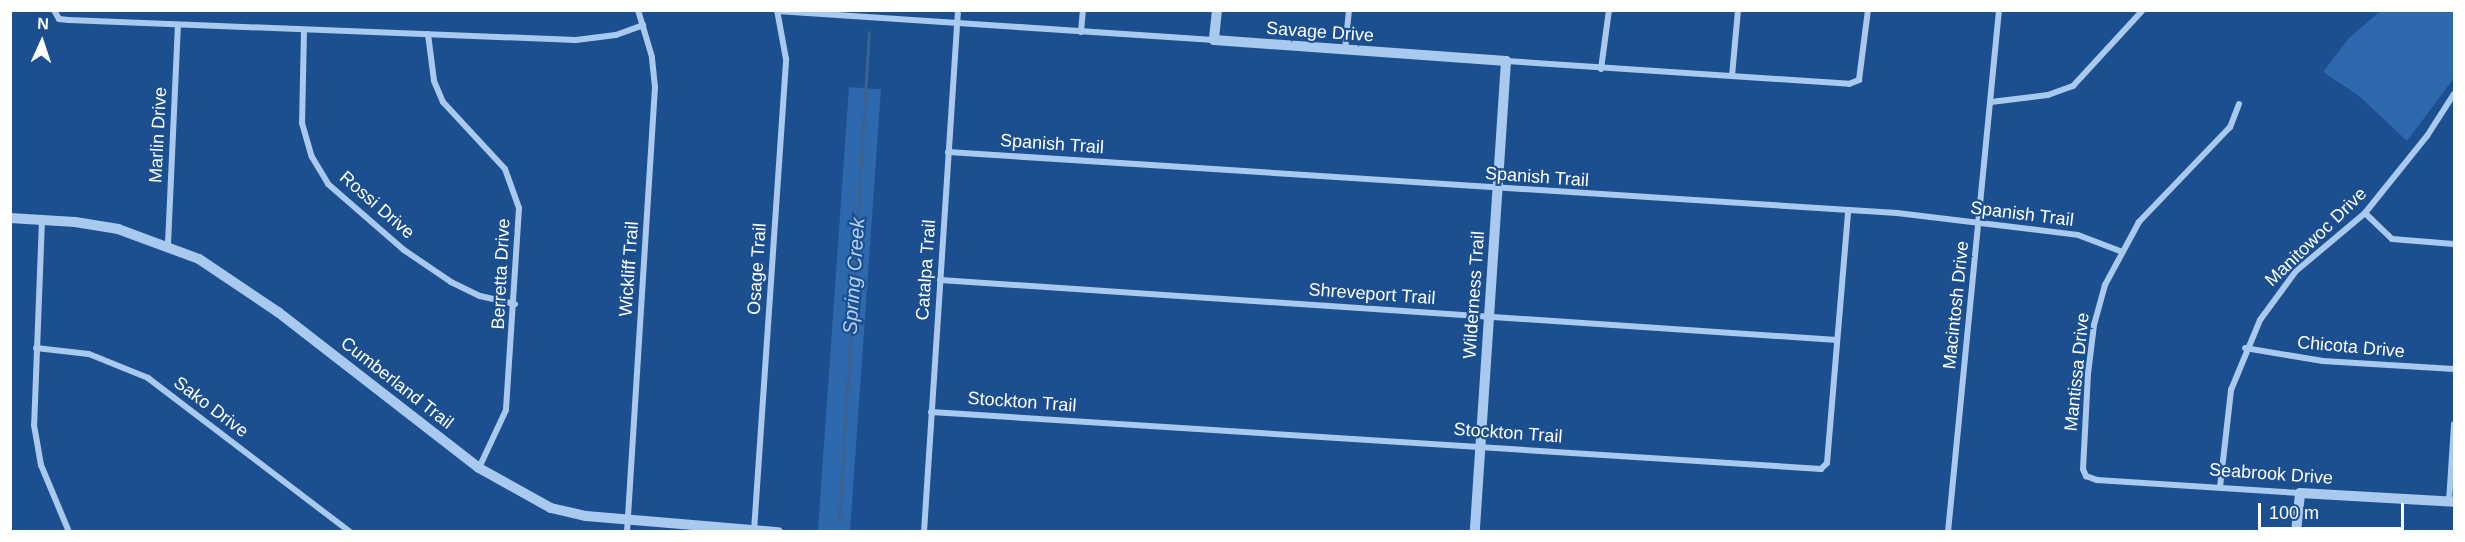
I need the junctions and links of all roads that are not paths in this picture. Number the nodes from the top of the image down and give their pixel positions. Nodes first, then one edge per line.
1 (638, 10) edge
2 (958, 10) edge
3 (1083, 10) edge
4 (1217, 10) edge
5 (1349, 10) edge
6 (1609, 10) edge
7 (1738, 10) edge
8 (1868, 10) edge
9 (1999, 10) edge
10 (2143, 10) edge
11 (777, 11) edge
12 (55, 13) edge
13 (957, 24) junction
14 (643, 25) junction
15 (178, 26) junction
16 (304, 30) junction
17 (1082, 32) junction
18 (428, 34) junction
19 (1214, 40) junction
20 (1345, 50) junction
21 (1506, 61) junction
22 (1601, 69) junction
23 (1732, 76) junction
24 (2454, 93) edge
25 (1991, 102) junction
26 (2239, 104) dead end
27 (948, 152) junction
28 (1498, 189) junction
29 (1848, 211) junction
30 (2365, 213) junction
31 (10, 218) edge
32 (42, 220) junction
33 (1979, 224) junction
34 (168, 244) junction
35 (2454, 244) edge
36 (2121, 251) junction
37 (940, 280) junction
38 (515, 304) junction
39 (1488, 317) junction
40 (1837, 340) junction
41 (36, 348) junction
42 (2245, 348) junction
43 (2454, 369) edge
44 (931, 412) junction
45 (2454, 424) edge
46 (1480, 446) junction
47 (480, 468) junction
48 (2086, 476) joint
49 (2220, 488) junction
50 (2300, 493) junction
51 (2452, 502) edge
52 (627, 526) edge
53 (69, 531) edge
54 (350, 531) edge
55 (754, 531) edge
56 (778, 531) edge
57 (924, 531) edge
58 (1474, 531) edge
59 (1948, 531) edge
60 (2296, 531) edge

1 - 14 street, Wickliff Trail
2 - 13 street, Catalpa Trail
3 - 17 street
4 - 19 street
5 - 20 street
6 - 22 street
7 - 23 street
8 - 23 street, Savage Drive
9 - 25 street, Macintosh Drive
10 - 25 street
11 - 13 street, Savage Drive
11 - 55 street, Osage Trail
12 - 15 street
13 - 17 street, Savage Drive
13 - 27 street, Catalpa Trail
14 - 18 street
14 - 52 street, Wickliff Trail
15 - 16 street
15 - 34 street, Marlin Drive
16 - 18 street
16 - 38 street, Rossi Drive
17 - 19 street, Savage Drive
18 - 38 street, Berretta Drive
19 - 20 street, Savage Drive
20 - 21 street, Savage Drive
21 - 22 street, Savage Drive
21 - 28 street, Wilderness Trail
22 - 23 street, Savage Drive
24 - 30 street, Manitowoc Drive
25 - 33 street, Macintosh Drive
26 - 36 street, Mantissa Drive
27 - 28 street, Spanish Trail
27 - 37 street, Catalpa Trail
28 - 29 street, Spanish Trail
28 - 39 street, Wilderness Trail
29 - 33 street, Spanish Trail
29 - 40 street, Stockton Trail
30 - 35 street
30 - 42 street, Manitowoc Drive
31 - 32 street, Cumberland Trail
32 - 34 street, Cumberland Trail
32 - 41 street
33 - 36 street, Spanish Trail
33 - 59 street, Macintosh Drive
34 - 47 street, Cumberland Trail
36 - 48 street, Mantissa Drive
37 - 39 street, Shreveport Trail
37 - 44 street, Catalpa Trail
38 - 47 street, Berretta Drive
39 - 40 street, Shreveport Trail
39 - 46 street, Wilderness Trail
40 - 46 street, Stockton Trail
41 - 53 street
41 - 54 street, Sako Drive
42 - 43 street, Chicota Drive
42 - 49 street, Manitowoc Drive
44 - 46 street, Stockton Trail
44 - 57 street, Catalpa Trail
45 - 51 street
46 - 58 street, Wilderness Trail
47 - 52 street, Cumberland Trail
48 - 49 street, Seabrook Drive
49 - 50 street, Seabrook Drive
50 - 51 street, Seabrook Drive
50 - 60 street
52 - 55 street, Cumberland Trail
55 - 56 street, Cumberland Trail

